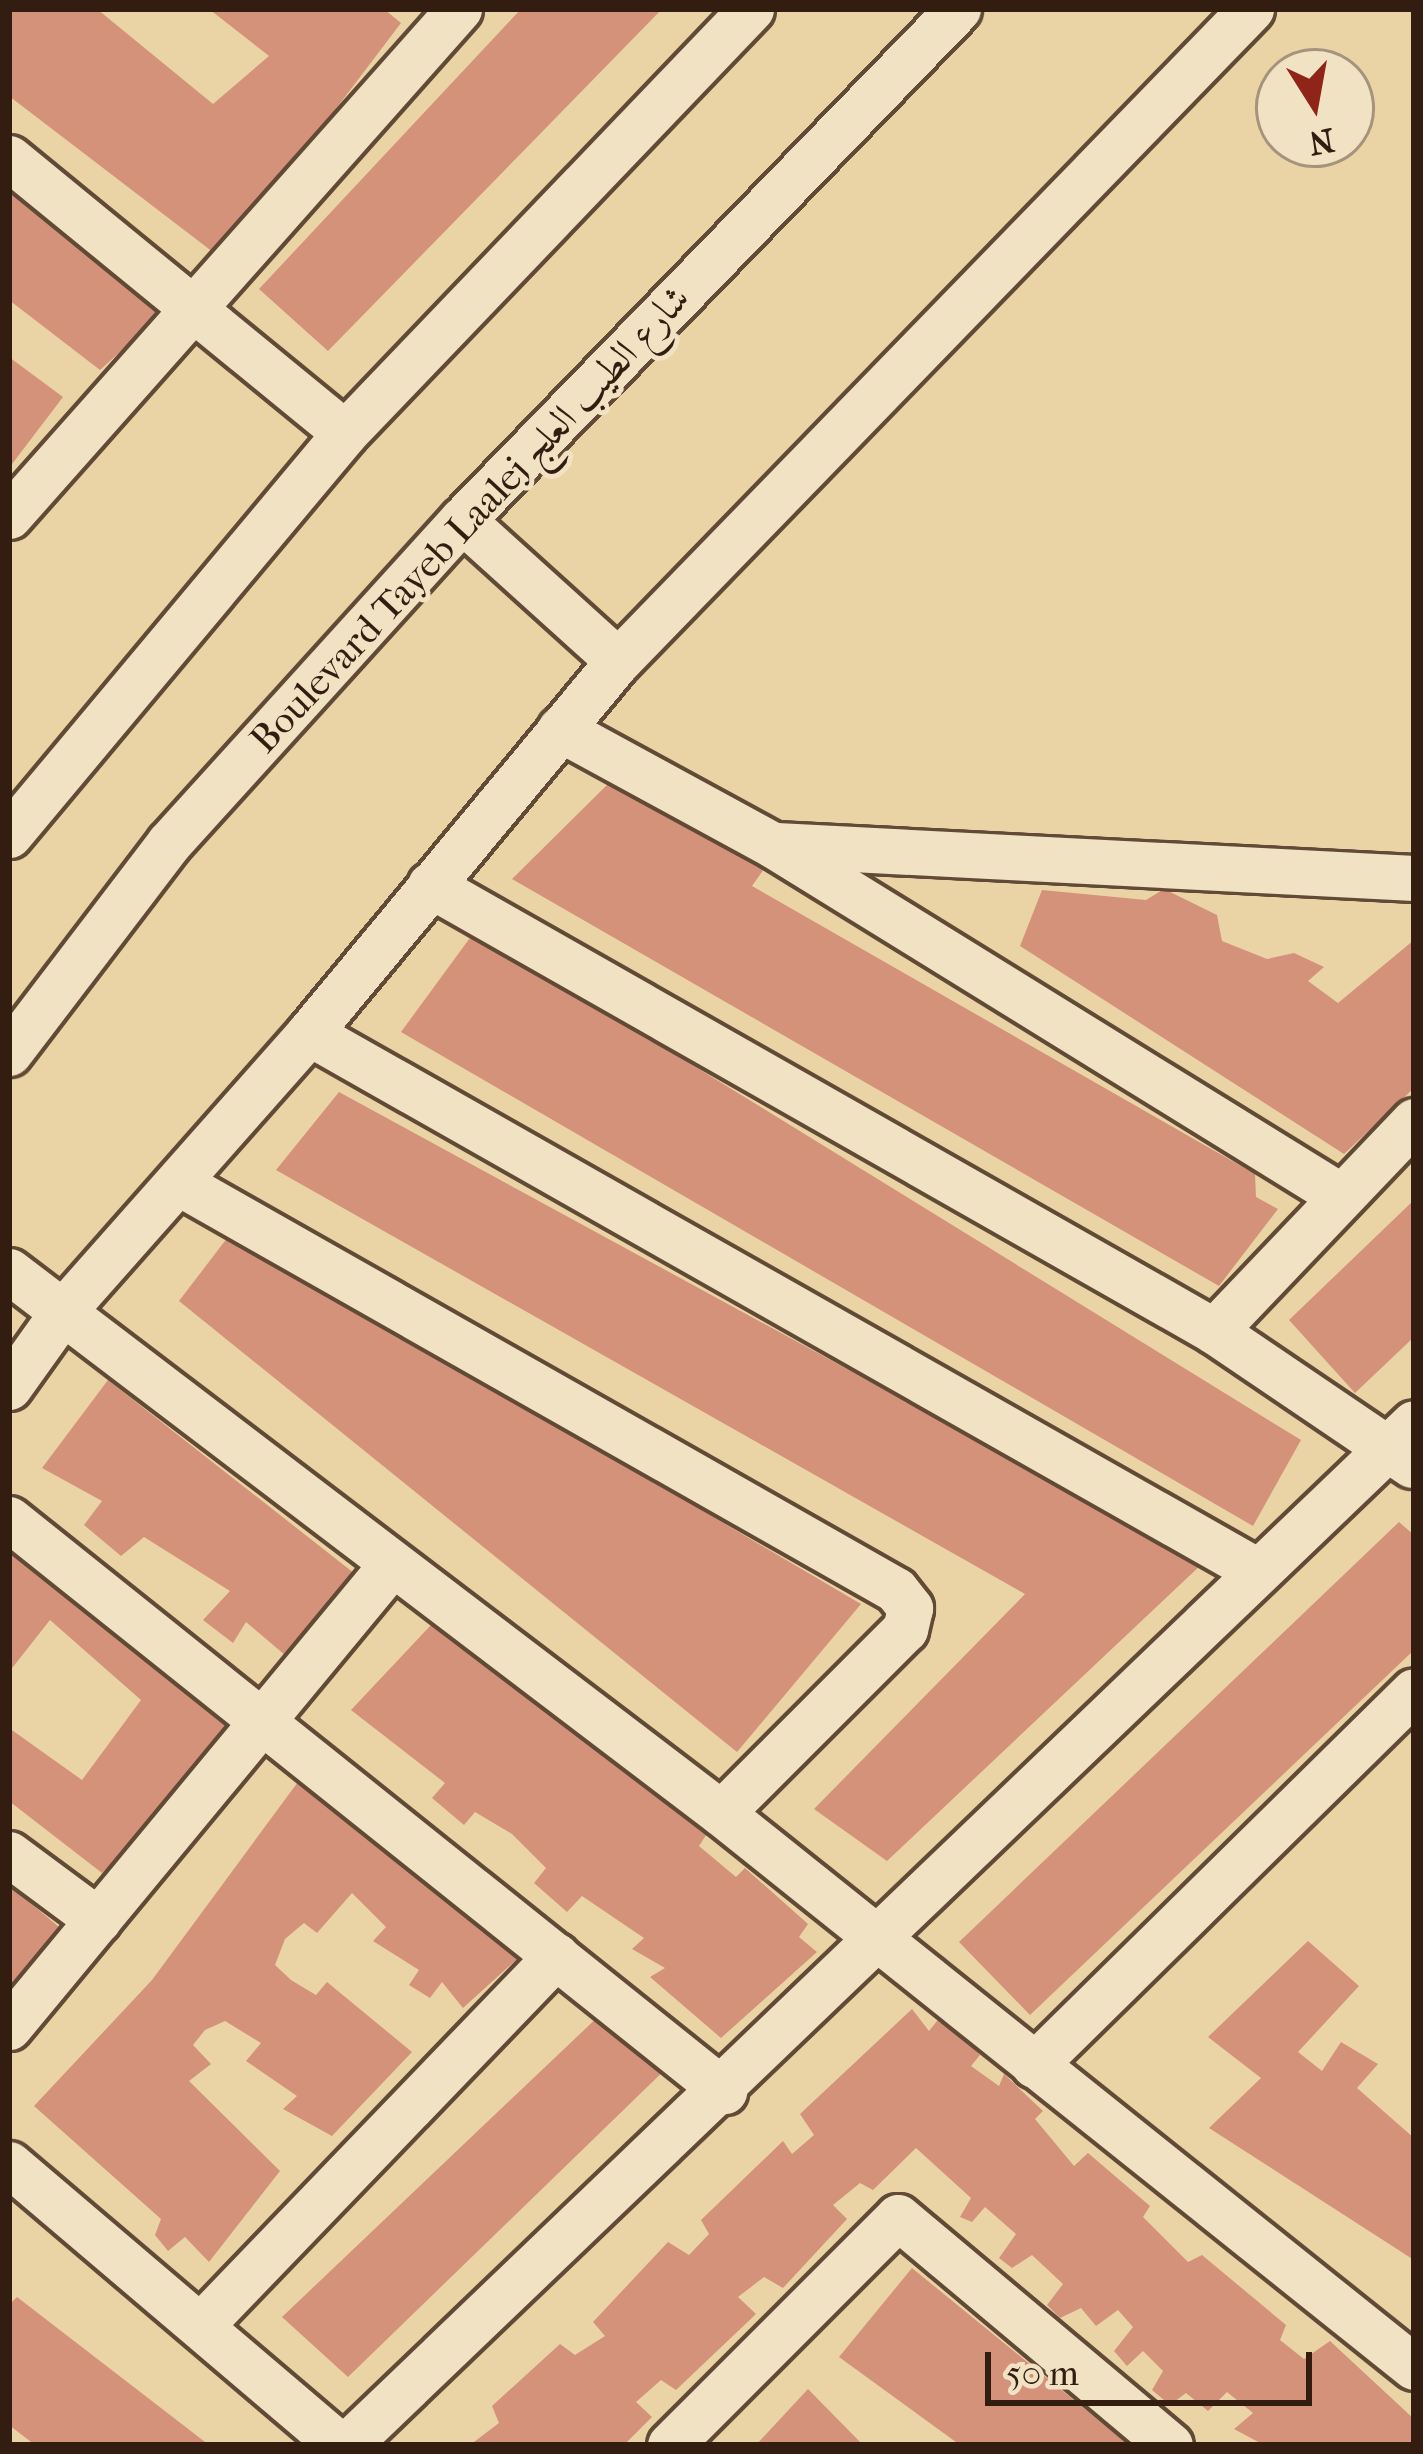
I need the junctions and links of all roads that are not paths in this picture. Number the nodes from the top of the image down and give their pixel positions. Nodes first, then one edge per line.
1 (459, 9) edge
2 (751, 9) edge
3 (958, 9) edge
4 (1251, 9) edge
5 (9, 158) edge
6 (187, 308) junction
7 (346, 433) junction
8 (9, 516) edge
9 (462, 520) junction
10 (619, 661) junction
11 (560, 729) junction
12 (9, 835) edge
13 (773, 845) junction
14 (1414, 878) edge
15 (430, 885) junction
16 (309, 1033) junction
17 (9, 1053) edge
18 (1414, 1121) edge
19 (179, 1183) junction
20 (1339, 1196) junction
21 (9, 1271) edge
22 (64, 1310) junction
23 (1214, 1331) junction
24 (9, 1387) edge
25 (1406, 1446) edge
26 (9, 1520) edge
27 (391, 1565) junction
28 (1254, 1569) junction
29 (1414, 1691) edge
30 (262, 1722) junction
31 (721, 1813) junction
32 (9, 1854) edge
33 (98, 1920) junction
34 (872, 1937) junction
35 (556, 1956) junction
36 (9, 2027) edge
37 (1034, 2065) junction
38 (724, 2091) junction
39 (9, 2164) edge
40 (202, 2324) junction
41 (1414, 2367) edge
42 (343, 2445) edge
43 (670, 2445) edge
44 (1170, 2445) edge

1 - 6 street
2 - 7 street
3 - 9 street, Boulevard Tayeb Laalej شارع الطيب العلج
4 - 10 street
5 - 6 street
6 - 7 street
6 - 8 street
7 - 12 street
9 - 10 street
9 - 17 street, Boulevard Tayeb Laalej شارع الطيب العلج
10 - 11 street
11 - 13 street
11 - 15 street
13 - 14 street
13 - 20 street
15 - 16 street
15 - 23 street
16 - 19 street
16 - 28 street
18 - 20 street
19 - 22 street
19 - 31 street
20 - 23 street
21 - 22 street
22 - 24 street
22 - 27 street
23 - 25 street
25 - 28 street
26 - 30 street
27 - 30 street
27 - 31 street
28 - 34 street
29 - 37 street
30 - 33 street
30 - 35 street
31 - 34 street
32 - 33 street
33 - 36 street
34 - 37 street
34 - 38 street
35 - 38 street
35 - 40 street
37 - 41 street
38 - 42 street
39 - 40 street
40 - 42 street
43 - 44 street

